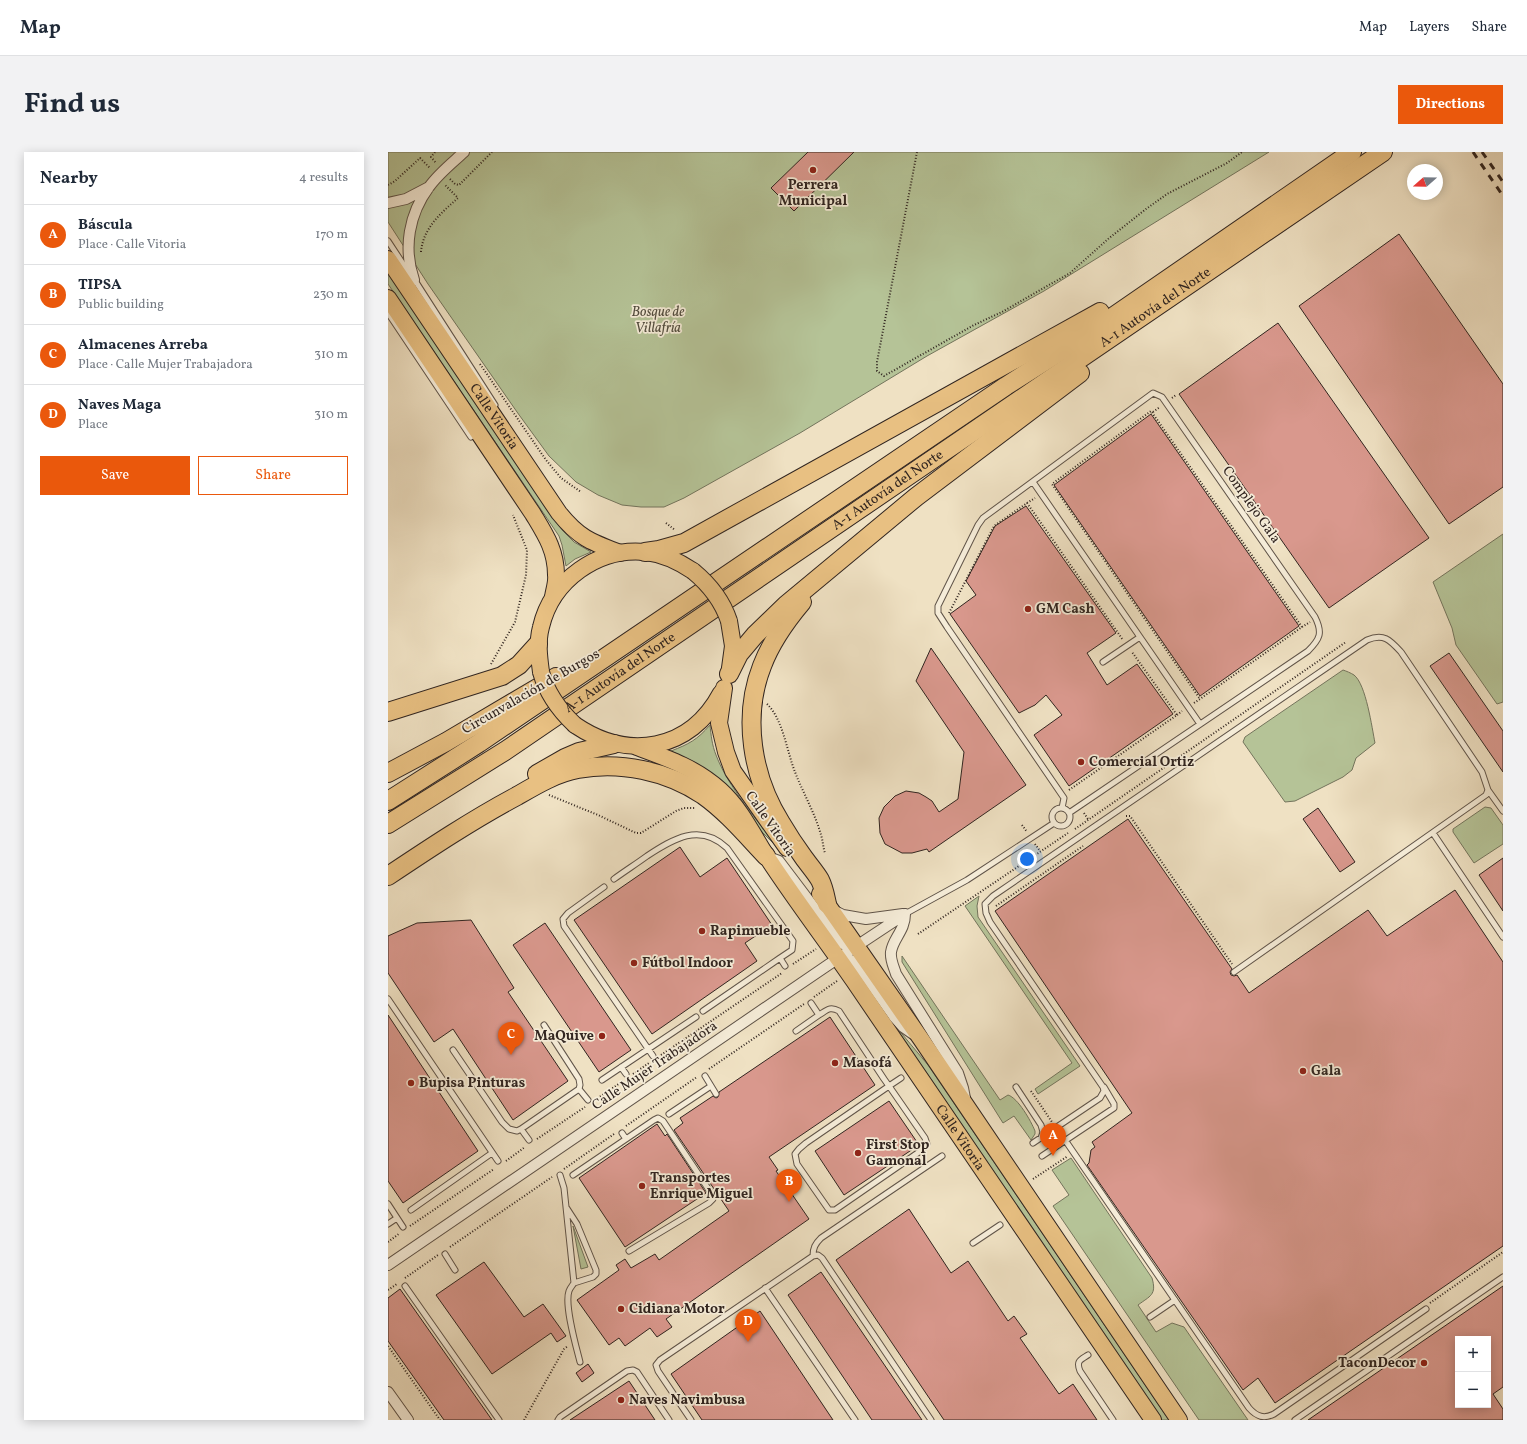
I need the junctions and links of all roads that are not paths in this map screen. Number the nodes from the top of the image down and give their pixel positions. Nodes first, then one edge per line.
1 (464, 152) edge
2 (1352, 152) edge
3 (1383, 152) edge
4 (429, 187) junction
5 (388, 203) edge
6 (1229, 236) junction
7 (1260, 236) junction
8 (388, 241) edge
9 (388, 258) edge
10 (414, 280) junction
11 (388, 298) edge
12 (388, 313) edge
13 (504, 432) junction
14 (473, 438) dead end
15 (492, 464) dead end
16 (1033, 482) junction
17 (518, 494) junction
18 (916, 497) junction
19 (645, 552) junction
20 (620, 553) junction
21 (554, 596) junction
22 (673, 611) junction
23 (1140, 637) junction
24 (538, 644) junction
25 (1103, 662) dead end
26 (727, 681) junction
27 (388, 712) edge
28 (1200, 724) junction
29 (614, 744) junction
30 (637, 747) junction
31 (388, 773) edge
32 (1488, 790) junction
33 (388, 801) edge
34 (1062, 808) junction
35 (1503, 811) edge
36 (1069, 813) junction
37 (1054, 823) junction
38 (388, 824) edge
39 (1433, 833) junction
40 (436, 844) junction
41 (766, 856) junction
42 (388, 876) edge
43 (614, 879) dead end
44 (604, 887) dead end
45 (829, 906) junction
46 (905, 914) junction
47 (1503, 937) edge
48 (857, 946) junction
49 (780, 958) junction
50 (838, 958) junction
51 (786, 968) road end
52 (1234, 972) dead end
53 (388, 999) edge
54 (811, 1003) dead end
55 (702, 1011) dead end
56 (819, 1015) junction
57 (696, 1017) dead end
58 (544, 1025) dead end
59 (796, 1031) dead end
60 (921, 1039) junction
61 (648, 1049) junction
62 (453, 1050) dead end
63 (654, 1058) road end
64 (621, 1067) junction
65 (626, 1074) dead end
66 (704, 1076) dead end
67 (901, 1078) dead end
68 (602, 1080) dead end
69 (711, 1086) junction
70 (889, 1086) junction
71 (1016, 1087) dead end
72 (1103, 1087) junction
73 (579, 1089) junction
74 (716, 1094) dead end
75 (588, 1100) dead end
76 (966, 1106) junction
77 (669, 1114) dead end
78 (521, 1129) junction
79 (622, 1133) dead end
80 (1041, 1138) junction
81 (626, 1139) junction
82 (529, 1140) dead end
83 (1065, 1140) junction
84 (1033, 1143) dead end
85 (492, 1153) junction
86 (942, 1156) dead end
87 (1042, 1156) dead end
88 (499, 1163) road end
89 (560, 1175) dead end
90 (573, 1175) dead end
91 (388, 1204) edge
92 (566, 1207) junction
93 (411, 1210) dead end
94 (397, 1218) junction
95 (388, 1224) edge
96 (1000, 1225) dead end
97 (403, 1227) dead end
98 (973, 1243) dead end
99 (629, 1251) dead end
100 (445, 1254) dead end
101 (813, 1256) junction
102 (388, 1265) edge
103 (455, 1270) dead end
104 (1503, 1277) edge
105 (574, 1283) junction
106 (405, 1286) dead end
107 (765, 1288) junction
108 (1175, 1300) junction
109 (1426, 1309) road end
110 (1150, 1317) dead end
111 (1088, 1355) dead end
112 (580, 1362) dead end
113 (388, 1392) edge
114 (408, 1420) edge
115 (499, 1420) edge
116 (558, 1420) edge
117 (669, 1420) edge
118 (691, 1420) edge
119 (855, 1420) edge
120 (931, 1420) edge
121 (1113, 1420) edge
122 (1153, 1420) edge
123 (1179, 1420) edge
124 (1294, 1420) edge

1 - 4 street
2 - 6 highway, A-1 Autovía del Norte
3 - 7 highway, A-1 Autovía del Norte
4 - 5 street
4 - 10 street
6 - 19 highway
6 - 22 highway, A-1 Autovía del Norte
7 - 18 highway
7 - 38 highway, A-1 Autovía del Norte
8 - 10 lane
9 - 13 highway, Calle Vitoria
10 - 13 lane
11 - 17 highway, Calle Vitoria
12 - 14 lane
13 - 20 highway, Calle Vitoria
15 - 17 lane
16 - 23 lane
16 - 28 lane, Complejo Gala
16 - 34 lane, Complejo Gala
17 - 21 highway, Calle Vitoria
18 - 26 highway
18 - 45 highway
19 - 20 highway, Calle Vitoria
19 - 26 highway, Calle Vitoria, bridge
20 - 21 highway
21 - 24 highway
22 - 31 highway, Circunvalación de Burgos
22 - 33 highway, A-1 Autovía del Norte
23 - 25 lane
23 - 28 lane
24 - 27 highway
24 - 29 highway, bridge
26 - 30 highway
26 - 45 highway, Calle Vitoria
28 - 36 lane, Complejo Gala
29 - 30 highway
29 - 40 highway
30 - 41 highway, Calle Vitoria
32 - 35 lane
32 - 39 lane
32 - 72 lane
34 - 36 lane
34 - 37 lane
36 - 37 lane
37 - 46 lane
39 - 47 lane
39 - 52 lane
40 - 41 highway
40 - 42 highway
41 - 48 street, Calle Vitoria
41 - 50 highway, Calle Vitoria
43 - 49 lane
44 - 61 lane
45 - 46 street
45 - 48 highway, Calle Vitoria
46 - 48 street, Calle Mujer Trabajadora
46 - 76 street
48 - 50 street, Calle Mujer Trabajadora
48 - 60 highway, Calle Vitoria
49 - 51 lane
49 - 55 lane
50 - 60 street
50 - 102 street, Calle Mujer Trabajadora
50 - 122 highway, Calle Vitoria
53 - 85 lane
54 - 56 lane
56 - 59 lane
56 - 70 lane
57 - 61 lane
58 - 73 lane
60 - 76 highway, Calle Vitoria
61 - 63 lane
61 - 64 lane
62 - 78 lane
64 - 65 lane
64 - 68 lane
66 - 69 lane
67 - 70 lane
69 - 74 lane
69 - 77 lane
70 - 70 lane
71 - 80 lane
72 - 80 lane
72 - 83 lane
73 - 75 lane
73 - 78 lane
76 - 123 highway, Calle Vitoria
78 - 82 lane
79 - 81 lane
80 - 84 lane
81 - 90 lane
81 - 99 lane
83 - 87 lane
83 - 108 lane
85 - 88 lane
85 - 93 lane
86 - 101 lane
89 - 92 lane
91 - 94 lane
92 - 105 lane
92 - 105 lane
94 - 95 lane
94 - 97 lane
96 - 98 lane
100 - 103 lane
101 - 107 lane
101 - 120 lane
104 - 124 lane
105 - 112 lane
106 - 115 lane
107 - 118 lane
107 - 119 lane
108 - 109 lane
108 - 110 lane
111 - 121 lane
113 - 114 street
116 - 117 lane

